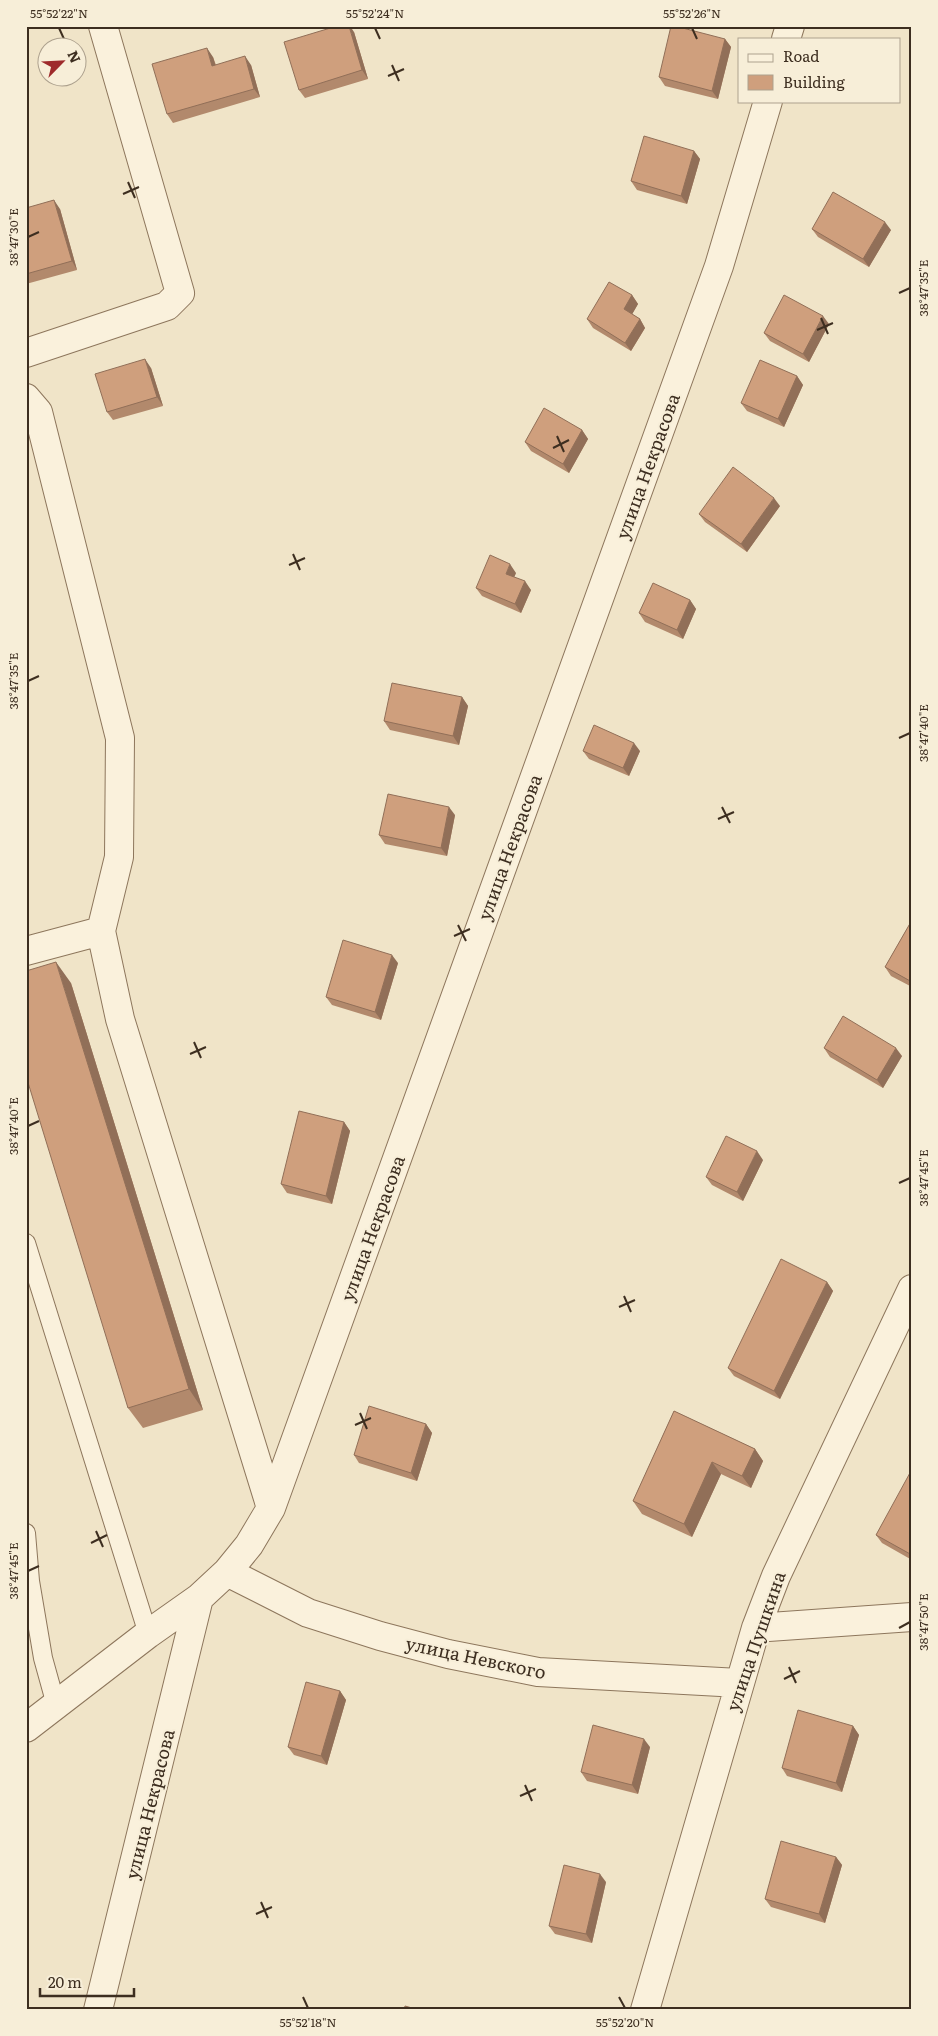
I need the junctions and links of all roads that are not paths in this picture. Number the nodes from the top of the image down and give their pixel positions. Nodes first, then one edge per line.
1 (104, 26) edge
2 (790, 26) edge
3 (786, 38) edge
4 (768, 102) edge
5 (26, 353) edge
6 (26, 398) edge
7 (101, 931) junction
8 (26, 951) edge
9 (26, 1243) edge
10 (912, 1290) edge
11 (271, 1508) junction
12 (26, 1533) edge
13 (227, 1572) junction
14 (199, 1598) junction
15 (912, 1617) edge
16 (756, 1628) junction
17 (148, 1634) junction
18 (739, 1683) junction
19 (56, 1705) junction
20 (26, 1728) edge
21 (98, 2010) edge
22 (645, 2010) edge

1 - 5 street
2 - 3 street
4 - 11 street, улица Некрасова
6 - 7 street
7 - 8 street
7 - 11 street
9 - 17 lane
10 - 16 street, улица Пушкина
11 - 13 street, улица Некрасова
12 - 19 lane
13 - 14 street, улица Некрасова
13 - 18 street, улица Невского
14 - 17 street, улица Некрасова
14 - 21 street, улица Некрасова
15 - 16 street
16 - 18 street, улица Пушкина
17 - 19 street, улица Некрасова
18 - 22 street, улица Пушкина
19 - 20 street, улица Некрасова

